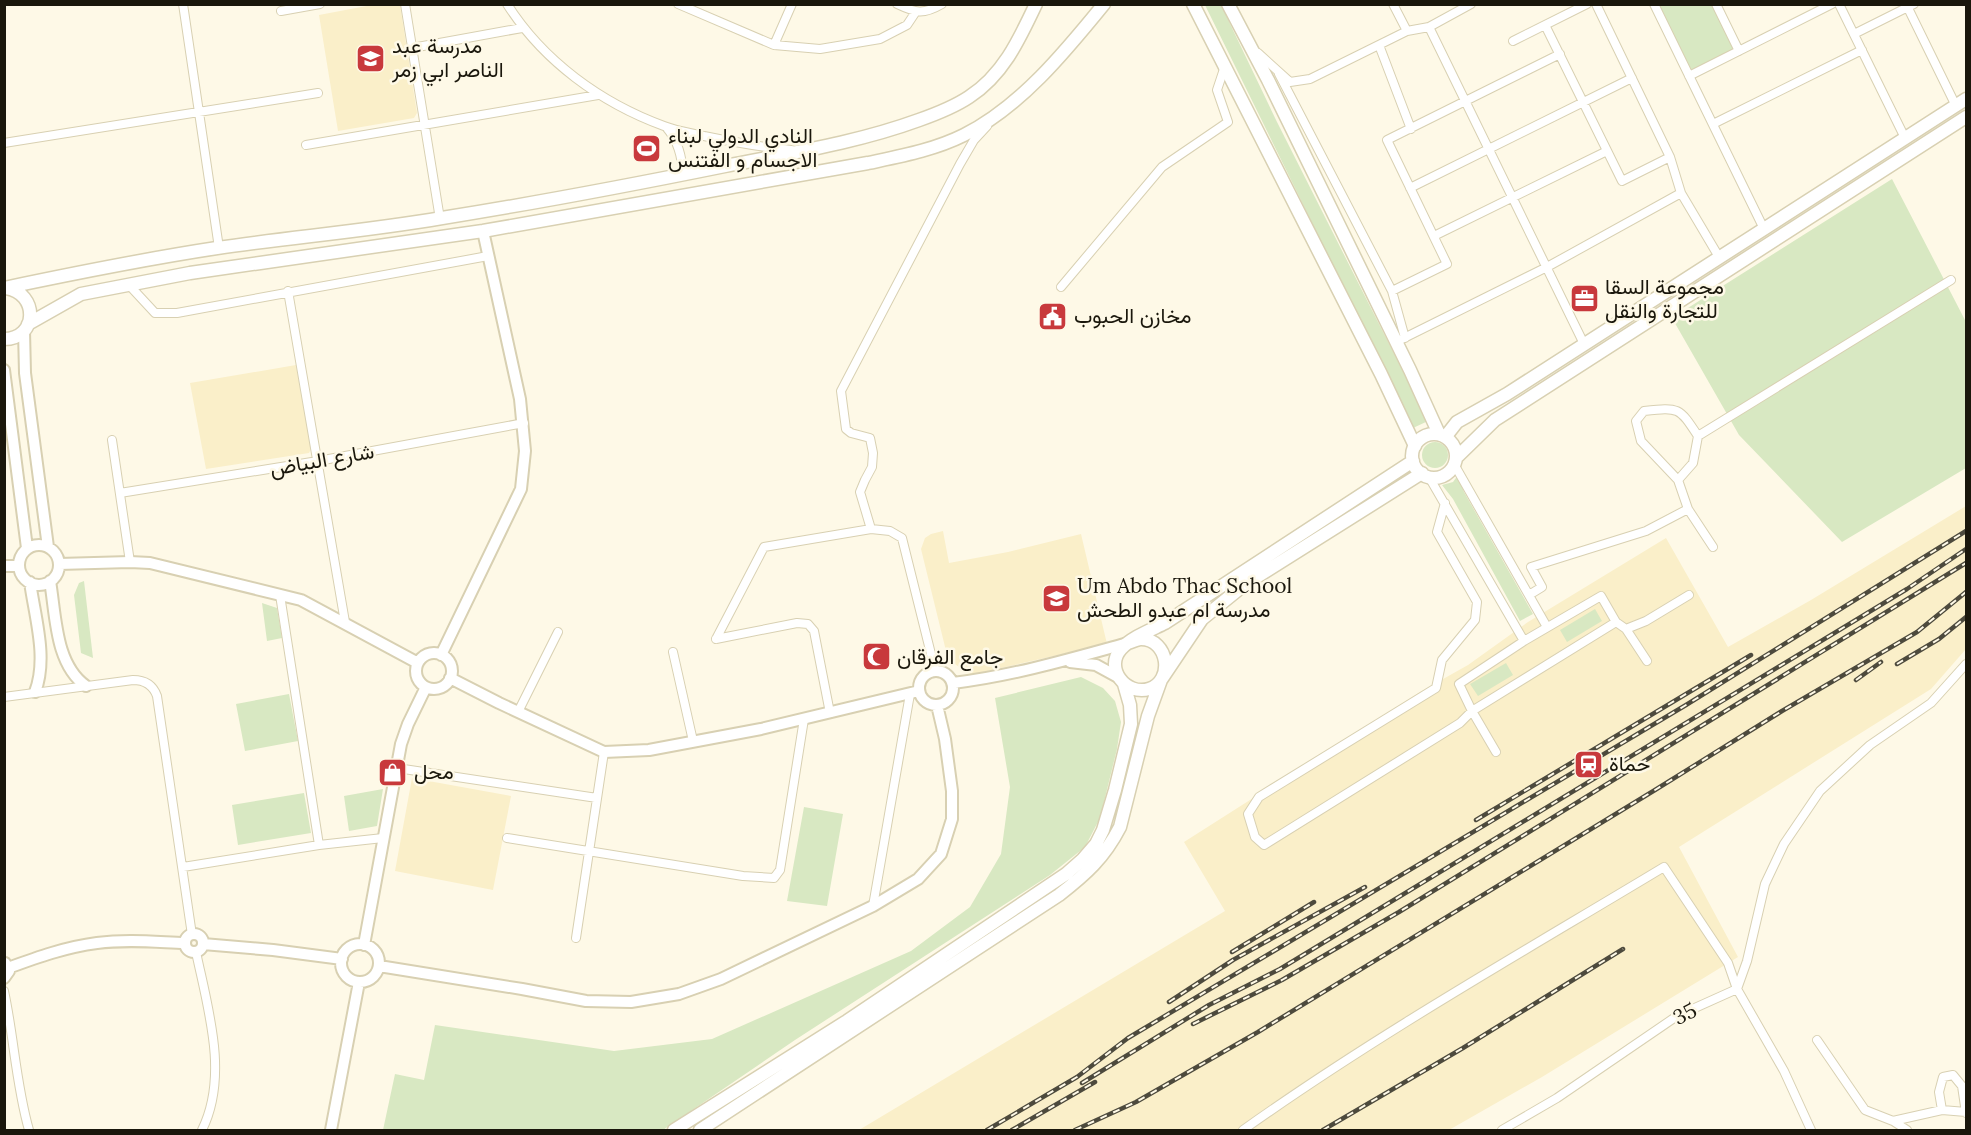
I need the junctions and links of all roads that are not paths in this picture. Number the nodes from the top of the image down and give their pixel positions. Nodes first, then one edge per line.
1 (183, 4) edge
2 (320, 4) edge
3 (405, 4) edge
4 (507, 4) edge
5 (678, 4) edge
6 (792, 4) edge
7 (897, 4) edge
8 (942, 4) edge
9 (1036, 4) edge
10 (1104, 4) edge
11 (1193, 4) edge
12 (1228, 4) edge
13 (1393, 4) edge
14 (1471, 4) edge
15 (1587, 4) edge
16 (1596, 4) edge
17 (1654, 4) edge
18 (1832, 4) edge
19 (1839, 4) edge
20 (1717, 5) edge
21 (1910, 6) edge
22 (281, 11) dead end
23 (915, 13) junction
24 (1545, 25) junction
25 (1429, 27) junction
26 (522, 28) junction
27 (1407, 32) junction
28 (1854, 34) junction
29 (1513, 41) dead end
30 (1248, 44) junction
31 (774, 45) junction
32 (1379, 45) junction
33 (412, 48) junction
34 (1862, 50) junction
35 (1739, 51) junction
36 (1560, 54) junction
37 (1225, 65) junction
38 (1279, 74) junction
39 (1689, 76) junction
40 (1632, 78) junction
41 (318, 93) dead end
42 (598, 95) junction
43 (1465, 101) junction
44 (1583, 102) junction
45 (1961, 102) edge
46 (199, 113) junction
47 (997, 116) junction
48 (1966, 117) edge
49 (424, 124) junction
50 (1713, 124) junction
51 (666, 127) junction
52 (1411, 129) junction
53 (1905, 138) junction
54 (4, 143) edge
55 (306, 145) dead end
56 (1489, 149) junction
57 (798, 151) junction
58 (1607, 151) junction
59 (1670, 157) junction
60 (683, 175) junction
61 (1410, 188) junction
62 (1681, 193) junction
63 (1513, 198) junction
64 (440, 219) junction
65 (1764, 229) junction
66 (483, 231) junction
67 (1434, 236) junction
68 (219, 248) junction
69 (488, 256) junction
70 (1719, 257) junction
71 (1547, 267) junction
72 (1951, 280) dead end
73 (129, 285) junction
74 (1062, 287) dead end
75 (4, 288) edge
76 (288, 291) junction
77 (1392, 291) junction
78 (26, 328) junction
79 (4, 339) edge
80 (1401, 340) junction
81 (1584, 344) junction
82 (4, 370) edge
83 (7, 406) edge
84 (1429, 411) junction
85 (1457, 422) junction
86 (524, 423) junction
87 (1442, 435) junction
88 (1698, 436) junction
89 (112, 440) dead end
90 (1414, 446) junction
91 (318, 461) junction
92 (1413, 461) junction
93 (1455, 461) junction
94 (1425, 475) junction
95 (1678, 480) junction
96 (120, 493) junction
97 (1445, 503) junction
98 (1688, 509) junction
99 (871, 529) junction
100 (48, 547) junction
101 (27, 548) junction
102 (1713, 548) dead end
103 (130, 562) junction
104 (58, 564) junction
105 (4, 566) edge
106 (19, 566) junction
107 (50, 581) junction
108 (30, 582) junction
109 (280, 595) junction
110 (1529, 595) junction
111 (1689, 595) dead end
112 (345, 622) junction
113 (1616, 622) junction
114 (1547, 627) junction
115 (1626, 629) junction
116 (558, 632) dead end
117 (1524, 641) junction
118 (1128, 643) junction
119 (674, 652) dead end
120 (441, 655) junction
121 (1064, 661) junction
122 (1647, 661) dead end
123 (418, 663) junction
124 (1966, 664) edge
125 (935, 670) junction
126 (450, 678) junction
127 (1161, 680) junction
128 (1121, 681) junction
129 (952, 683) junction
130 (86, 686) junction
131 (426, 687) junction
132 (35, 692) junction
133 (915, 693) junction
134 (4, 697) edge
135 (938, 705) junction
136 (1472, 711) junction
137 (518, 712) junction
138 (830, 713) junction
139 (804, 719) junction
140 (693, 741) junction
141 (604, 752) junction
142 (1496, 752) dead end
143 (397, 768) junction
144 (597, 798) junction
145 (383, 838) junction
146 (507, 838) dead end
147 (319, 845) junction
148 (589, 852) junction
149 (183, 867) junction
150 (873, 906) junction
151 (576, 938) dead end
152 (189, 939) junction
153 (364, 945) junction
154 (199, 948) junction
155 (342, 959) junction
156 (379, 966) junction
157 (6, 969) edge
158 (359, 982) junction
159 (1737, 989) junction
160 (4, 991) edge
161 (1817, 1040) dead end
162 (1942, 1110) junction
163 (1966, 1113) edge
164 (1893, 1121) junction
165 (29, 1131) edge
166 (202, 1131) edge
167 (332, 1131) edge
168 (674, 1131) edge
169 (700, 1131) edge
170 (1243, 1131) edge
171 (1502, 1131) edge
172 (1811, 1131) edge
173 (1907, 1131) edge

1 - 46 street
2 - 22 street
3 - 33 street
4 - 26 street
5 - 31 street
6 - 31 street
7 - 23 street
8 - 23 street
9 - 57 main road
10 - 47 main road
11 - 37 main road
12 - 30 main road
13 - 27 street
14 - 25 street
15 - 24 street
16 - 40 street
17 - 39 street
18 - 35 street
19 - 28 street
20 - 35 street
21 - 28 street
21 - 45 street
23 - 31 street
24 - 29 street
24 - 36 street
25 - 27 street
25 - 43 street
26 - 33 street
26 - 42 street
27 - 32 street
28 - 34 street
30 - 38 street
30 - 80 main road
32 - 38 street
32 - 52 street
33 - 49 street
34 - 50 street
34 - 53 street
35 - 39 street
36 - 43 street
36 - 44 street
37 - 74 street
37 - 90 main road
38 - 77 street
39 - 50 street
40 - 44 street
40 - 59 street
41 - 46 street
42 - 49 street
42 - 51 street
43 - 52 street
43 - 56 street
44 - 56 street
44 - 58 street
45 - 53 main road
46 - 54 street
46 - 68 street
47 - 66 main road
47 - 99 street
48 - 93 main road
49 - 55 street
49 - 64 street
50 - 65 street
51 - 57 street
51 - 60 street
52 - 61 street
53 - 65 main road
56 - 61 street
56 - 63 street
57 - 60 main road
58 - 59 street
58 - 63 street
59 - 62 street
60 - 64 main road
61 - 67 street
62 - 70 street
62 - 71 street
63 - 67 street
63 - 71 street
64 - 68 main road
65 - 70 main road
66 - 69 street
66 - 73 main road
67 - 77 street
68 - 75 main road
69 - 76 street
69 - 86 street
70 - 81 main road
71 - 80 street
71 - 81 street
72 - 88 street
73 - 76 street
73 - 78 main road
75 - 78 main road
76 - 91 street
77 - 80 street
78 - 79 main road
78 - 100 street
80 - 84 main road
81 - 85 main road
82 - 83 street
83 - 101 street
84 - 85 main road
84 - 87 main road
85 - 87 main road
86 - 91 street, شارع البياض
86 - 120 street
87 - 90 main road
87 - 93 main road
88 - 95 street
88 - 95 street
89 - 96 street
90 - 92 main road
91 - 96 street, شارع البياض
91 - 112 street
92 - 94 main road
92 - 118 main road
93 - 94 main road
93 - 110 street
94 - 97 street
94 - 127 main road
95 - 98 street
96 - 103 street
97 - 117 street
97 - 136 street
98 - 102 street
98 - 110 street
99 - 125 street
99 - 138 street
100 - 101 street
100 - 104 street
101 - 106 street
103 - 104 street
103 - 109 street
104 - 107 street
105 - 106 street
106 - 108 street
107 - 108 street
107 - 130 street
108 - 132 street
109 - 112 street
109 - 147 street
110 - 114 street
111 - 115 street
112 - 123 street
113 - 114 street
113 - 115 street
113 - 136 street
114 - 117 street
115 - 122 street
116 - 137 street
117 - 136 street
118 - 121 street
118 - 127 main road
118 - 128 main road
119 - 140 street
120 - 123 street
120 - 126 street
121 - 128 street
121 - 129 street
123 - 131 street
124 - 159 street
125 - 129 street
125 - 133 street
126 - 131 street
126 - 137 street
127 - 128 main road
127 - 169 main road
128 - 168 main road
129 - 135 street
130 - 132 street
130 - 149 street
131 - 143 street
132 - 134 street
133 - 135 street
133 - 138 street
133 - 150 street
135 - 150 street
136 - 142 street
137 - 141 street
138 - 139 street
139 - 140 street
139 - 148 street
140 - 141 street
141 - 144 street
143 - 144 street
143 - 145 street
144 - 148 street
145 - 147 street
145 - 153 street
146 - 148 street
147 - 149 street
148 - 151 street
149 - 152 street
150 - 156 street
152 - 154 street
152 - 154 street
152 - 157 street
153 - 155 street
153 - 156 street
154 - 155 street
154 - 166 street
155 - 158 street
156 - 158 street
158 - 167 street
159 - 170 street
159 - 171 street, 35
159 - 172 street
160 - 165 street
161 - 164 street
162 - 163 street
162 - 163 street
162 - 164 street
164 - 173 street

